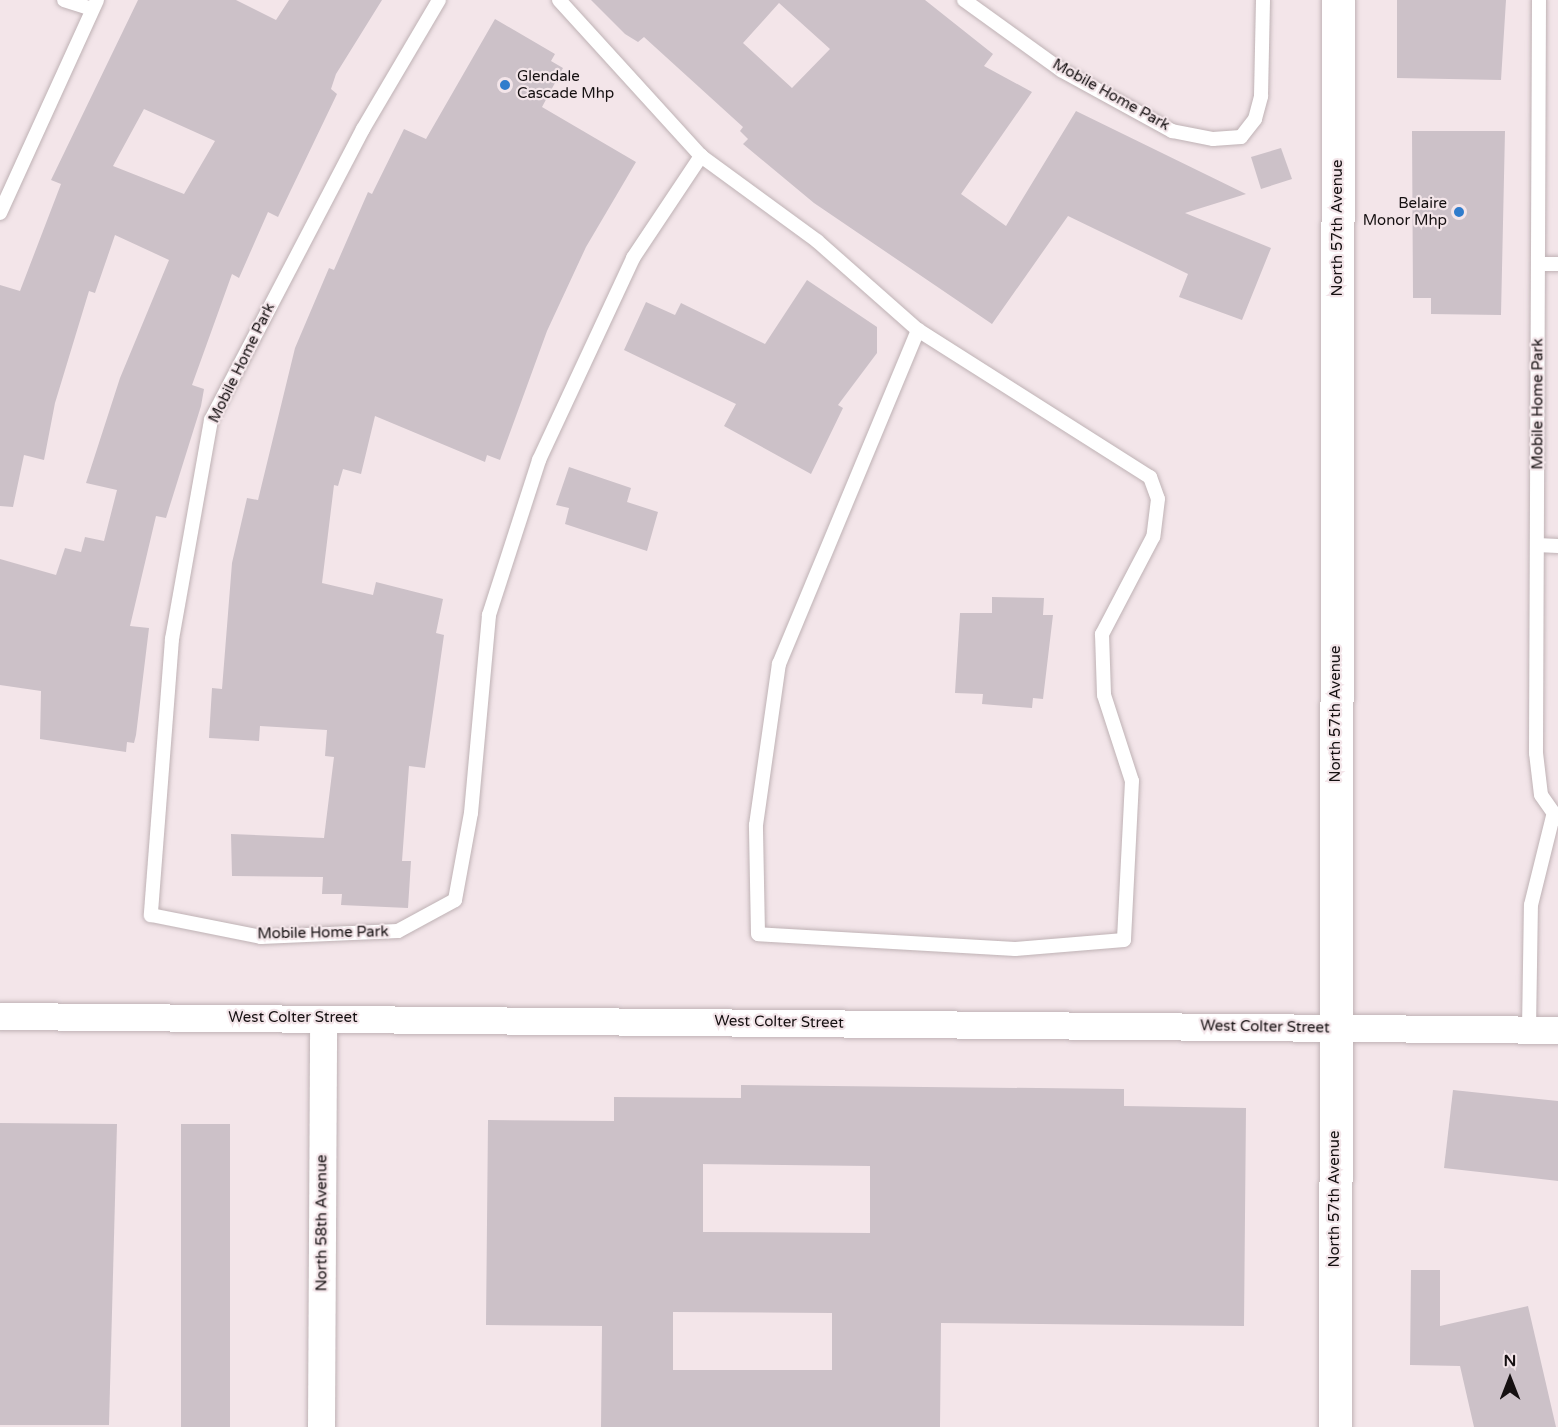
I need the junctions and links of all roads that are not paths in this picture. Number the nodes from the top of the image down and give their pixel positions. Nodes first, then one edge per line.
1 (64, 0) edge
2 (439, 0) edge
3 (559, 0) edge
4 (964, 0) edge
5 (1263, 0) edge
6 (1338, 0) edge
7 (1539, 0) edge
8 (95, 4) edge
9 (701, 156) junction
10 (0, 213) edge
11 (1538, 264) junction
12 (1558, 264) edge
13 (918, 330) junction
14 (1537, 545) junction
15 (1558, 546) edge
16 (1556, 818) edge
17 (0, 1016) edge
18 (323, 1019) junction
19 (1335, 1028) junction
20 (1529, 1029) junction
21 (1558, 1030) edge
22 (321, 1427) edge
23 (1335, 1427) edge

1 - 8 lane
2 - 9 lane, Mobile Home Park
3 - 9 lane
4 - 5 lane, Mobile Home Park
6 - 19 street, North 57th Avenue
7 - 11 lane, Mobile Home Park
8 - 10 lane
9 - 13 lane
11 - 12 lane
11 - 14 lane, Mobile Home Park
13 - 13 lane
14 - 15 lane
14 - 16 lane, Mobile Home Park
16 - 20 lane, Mobile Home Park
17 - 18 street, West Colter Street
18 - 19 street, West Colter Street
18 - 22 street, North 58th Avenue
19 - 20 street, West Colter Street
19 - 23 street, North 57th Avenue
20 - 21 street, West Colter Street

